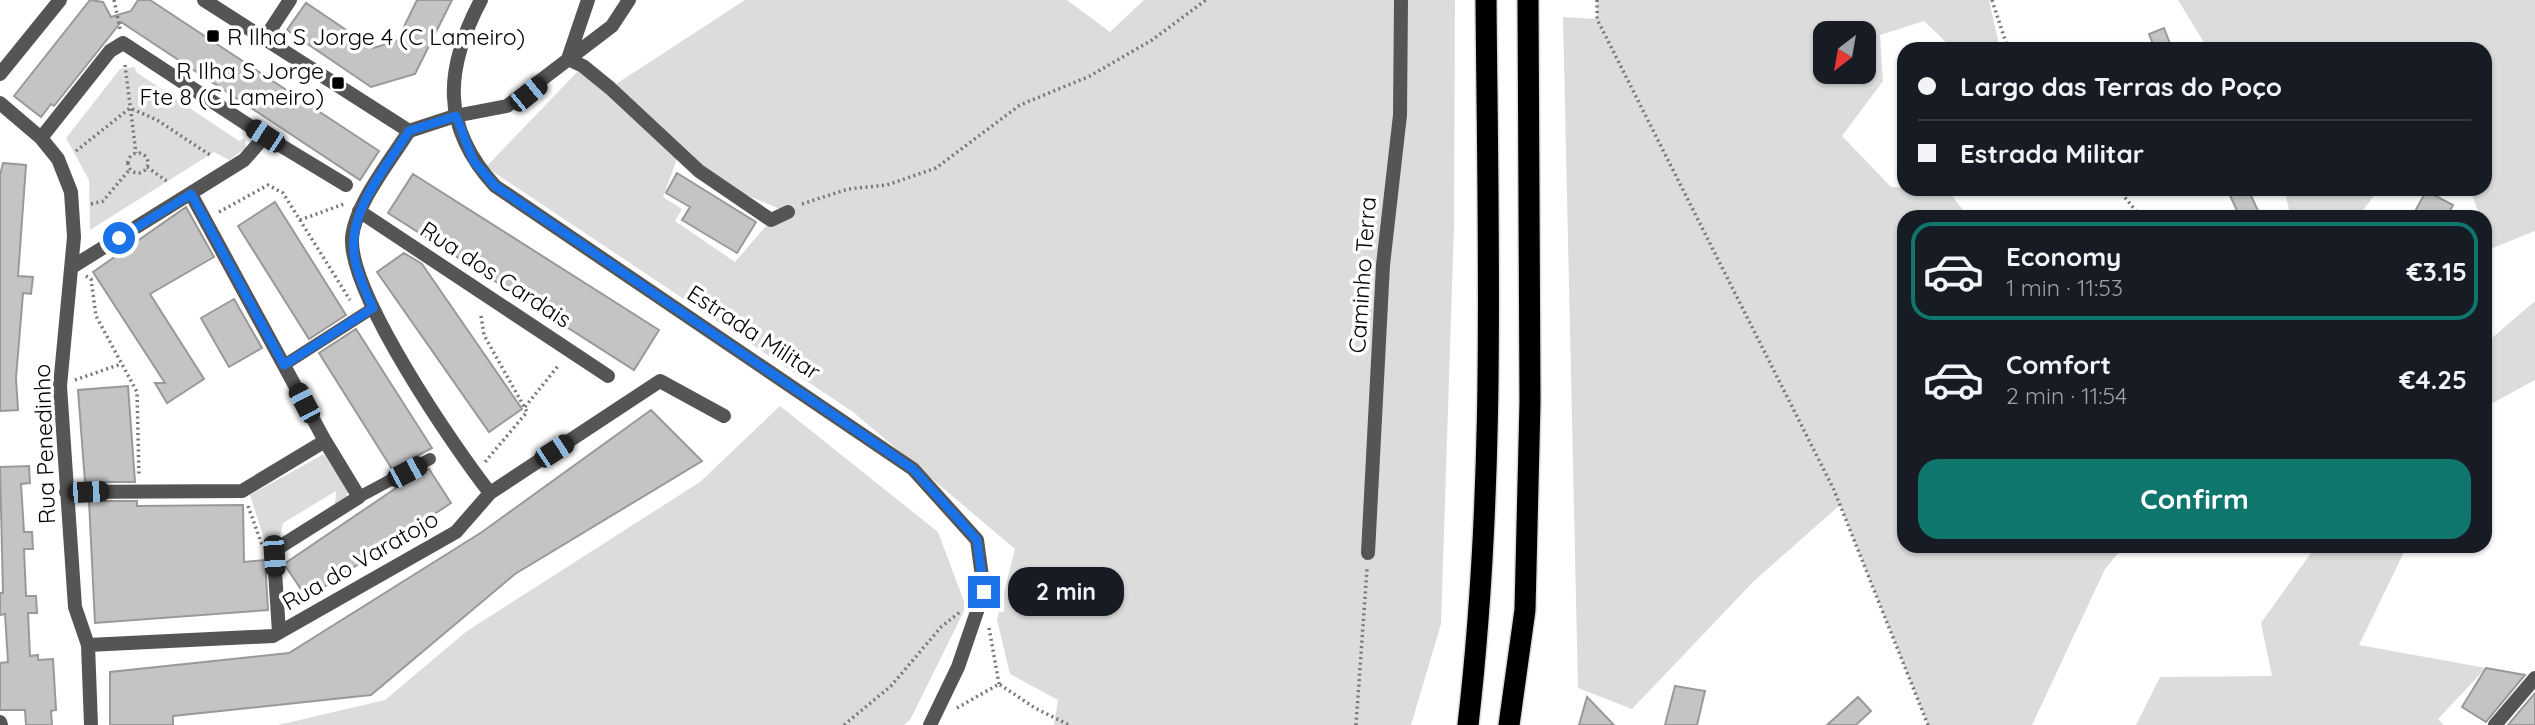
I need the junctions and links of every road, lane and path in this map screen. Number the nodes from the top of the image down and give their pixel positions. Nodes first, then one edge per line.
1 (60, 0) edge
2 (114, 0) edge
3 (204, 0) edge
4 (290, 0) edge
5 (481, 0) edge
6 (588, 0) edge
7 (629, 0) edge
8 (1206, 0) edge
9 (1401, 0) edge
10 (1486, 0) edge
11 (1528, 0) edge
12 (1597, 0) edge
13 (1992, 0) edge
14 (265, 38) junction
15 (2006, 42) edge
16 (123, 43) junction
17 (568, 59) junction
18 (0, 74) edge
19 (0, 103) edge
20 (130, 108) junction
21 (456, 116) junction
22 (409, 131) junction
23 (265, 136) junction
24 (41, 138) junction
25 (135, 150) junction
26 (76, 151) dead end
27 (210, 155) dead end
28 (147, 167) junction
29 (130, 169) junction
30 (168, 182) dead end
31 (346, 184) dead end
32 (191, 194) junction
33 (369, 195) junction
34 (2124, 196) edge
35 (92, 204) dead end
36 (2135, 210) edge
37 (359, 211) junction
38 (788, 212) joint
39 (205, 220) junction
40 (300, 220) junction
41 (72, 267) junction
42 (367, 312) junction
43 (481, 316) dead end
44 (121, 363) junction
45 (284, 365) junction
46 (558, 366) dead end
47 (608, 376) dead end
48 (60, 386) junction
49 (525, 407) junction
50 (724, 416) dead end
51 (325, 441) junction
52 (430, 459) dead end
53 (475, 474) junction
54 (133, 491) junction
55 (242, 491) junction
56 (66, 492) junction
57 (490, 493) junction
58 (359, 498) junction
59 (264, 551) dead end
60 (1368, 553) joint
61 (984, 592) junction
62 (989, 625) dead end
63 (279, 632) junction
64 (88, 645) junction
65 (2535, 678) edge
66 (999, 684) junction
67 (939, 707) junction
68 (91, 725) edge
69 (844, 725) edge
70 (930, 725) edge
71 (1069, 725) edge
72 (1356, 725) edge
73 (1468, 725) edge
74 (1509, 725) edge
75 (1928, 725) edge
76 (2495, 725) edge

1 - 18 street
2 - 16 path
3 - 14 street
4 - 14 street
5 - 21 street, Estrada Militar
6 - 17 street
7 - 17 street
8 - 38 path
9 - 60 street, Caminho Terra
10 - 73 highway
11 - 74 highway
12 - 75 path
13 - 15 path
14 - 22 street
16 - 20 path
16 - 23 street
16 - 24 street
17 - 21 street
17 - 38 street
19 - 24 street, Rua Penedinho
20 - 25 path
20 - 26 path
20 - 27 path
21 - 22 street
21 - 61 street, Estrada Militar
22 - 33 street
23 - 31 street
23 - 32 street
24 - 41 street, Rua Penedinho
25 - 28 path
25 - 29 path
28 - 29 path
28 - 30 path
29 - 35 path
32 - 39 street
32 - 41 street
33 - 37 street
33 - 40 path
34 - 36 path
37 - 42 street
37 - 47 street, Rua dos Cardais
39 - 40 path
39 - 45 street
40 - 42 path
41 - 44 path
41 - 48 street, Rua Penedinho
42 - 45 lane
42 - 53 street
43 - 49 path
44 - 48 path
44 - 54 path
45 - 51 street
46 - 49 path
48 - 56 street, Rua Penedinho
49 - 53 path
50 - 57 street, Rua do Varatojo
51 - 55 street
51 - 58 street
52 - 58 lane
53 - 57 street
54 - 55 street
54 - 56 street
55 - 59 path
56 - 64 street, Rua Penedinho
57 - 63 street, Rua do Varatojo
58 - 63 street
60 - 72 path
61 - 67 street, Estrada Militar
61 - 69 path
62 - 66 path
63 - 64 street, Rua do Varatojo
64 - 68 street, Rua Penedinho
65 - 76 street
66 - 67 path
66 - 71 path
67 - 70 street, Estrada Militar

